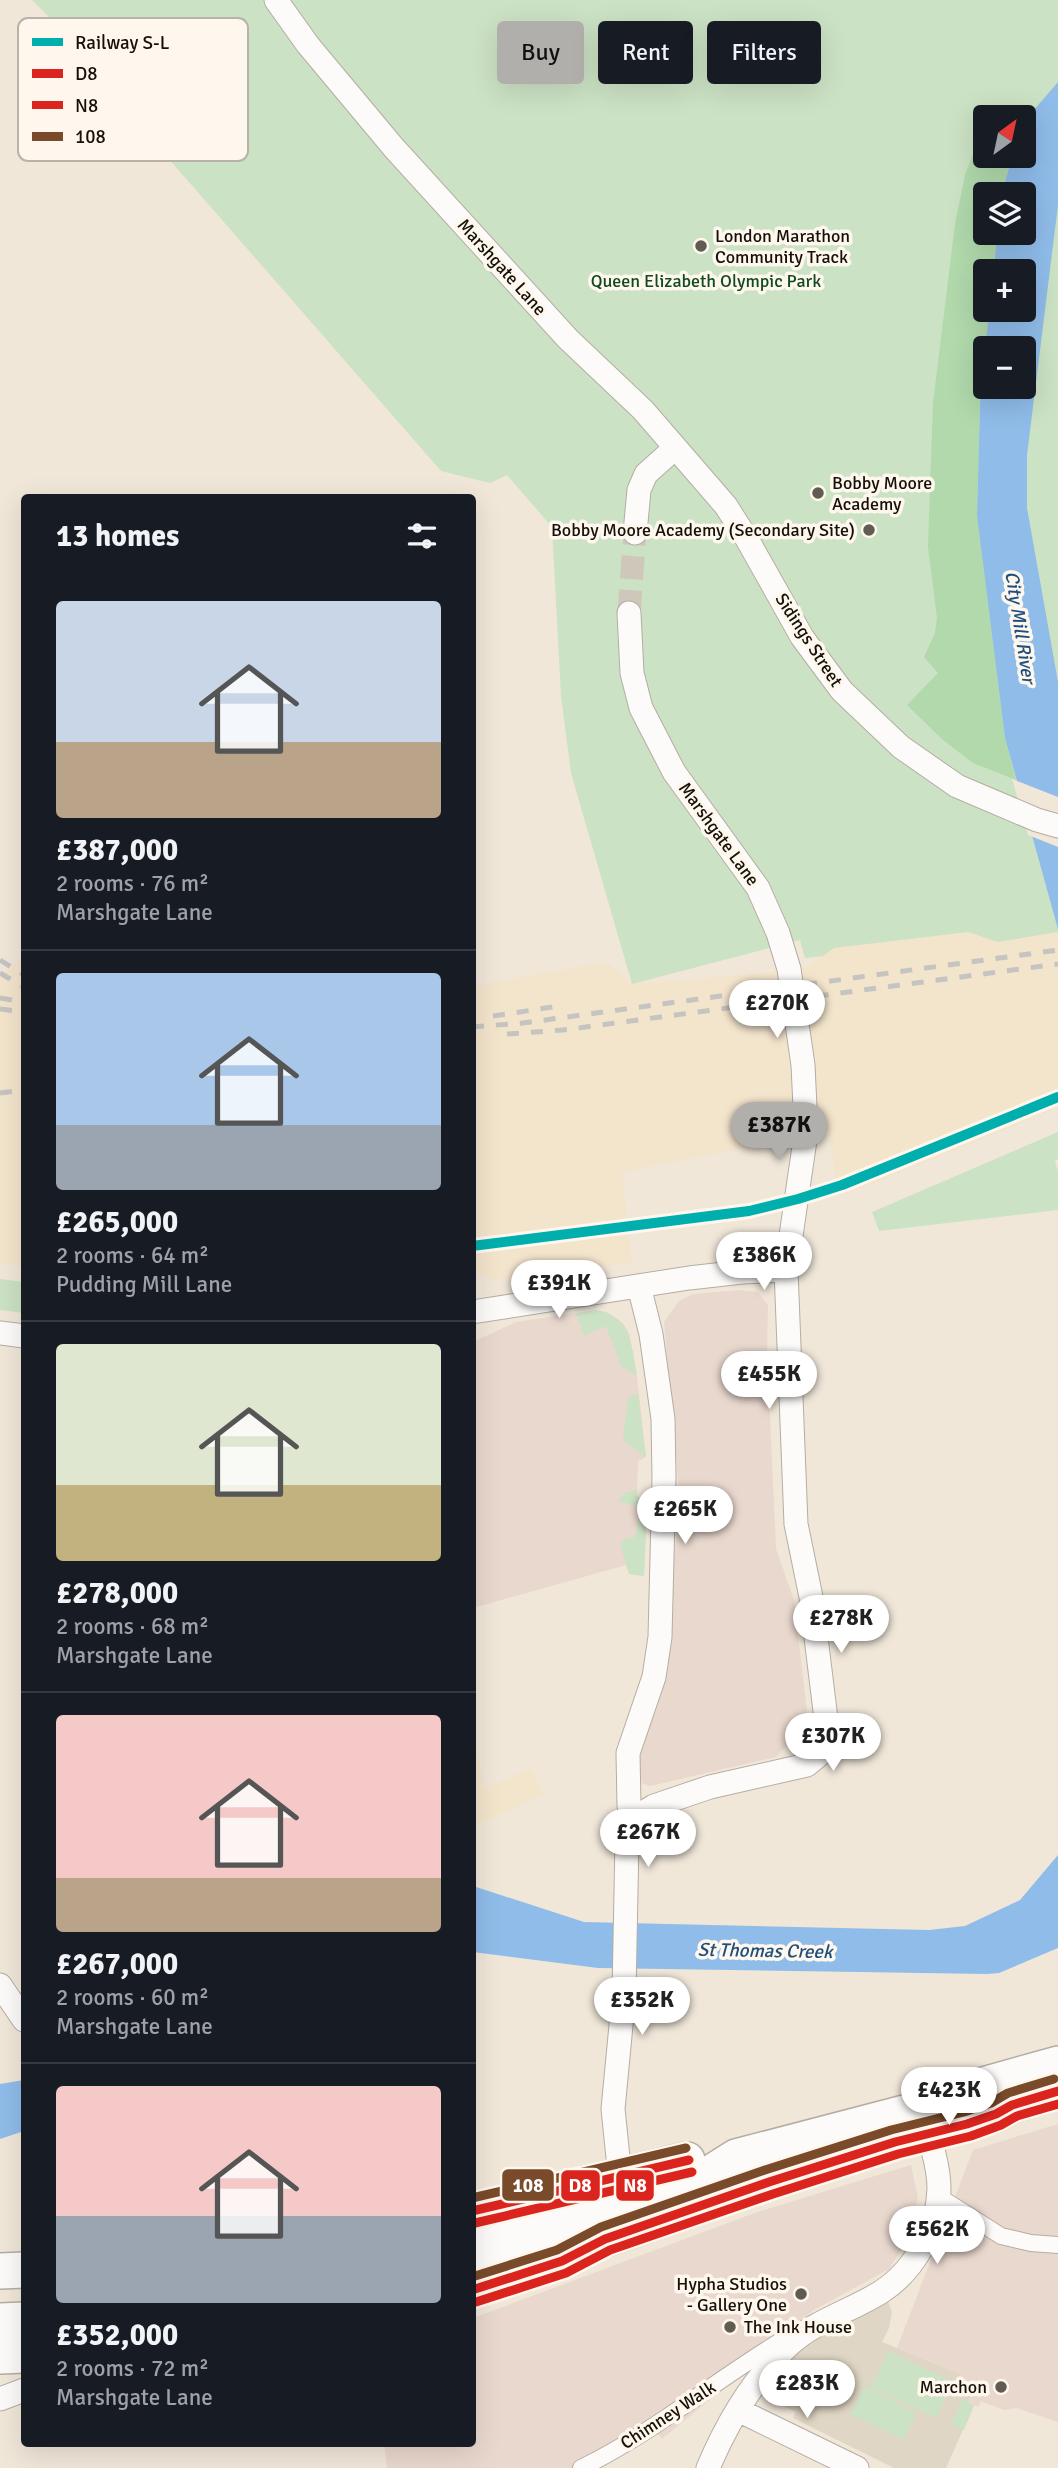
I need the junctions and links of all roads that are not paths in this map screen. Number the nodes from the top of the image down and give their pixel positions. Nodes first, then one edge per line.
1 (276, 0) edge
2 (675, 447) junction
3 (635, 533) tunnel mouth
4 (629, 613) tunnel mouth
5 (1058, 827) edge
6 (786, 1270) junction
7 (639, 1286) junction
8 (476, 1311) edge
9 (0, 1333) edge
10 (21, 1336) edge
11 (636, 1817) junction
12 (0, 1985) edge
13 (21, 2016) edge
14 (1058, 2064) edge
15 (1058, 2091) edge
16 (924, 2121) junction
17 (736, 2157) junction
18 (620, 2177) junction
19 (938, 2196) junction
20 (476, 2210) edge
21 (605, 2239) junction
22 (476, 2240) edge
23 (1058, 2245) edge
24 (476, 2263) edge
25 (476, 2289) edge
26 (21, 2320) edge
27 (0, 2321) edge
28 (823, 2322) junction
29 (21, 2354) edge
30 (0, 2356) edge
31 (21, 2391) edge
32 (0, 2399) edge
33 (738, 2410) junction
34 (581, 2468) edge
35 (708, 2468) edge
36 (857, 2468) edge

1 - 2 street, Marshgate Lane
2 - 3 street
2 - 5 street, Sidings Street
4 - 6 street, Marshgate Lane
6 - 7 street
6 - 11 street, Marshgate Lane
7 - 8 street
7 - 11 street
9 - 10 street
11 - 18 street
12 - 13 street
14 - 16 main road
15 - 16 main road
16 - 17 main road
16 - 19 street
16 - 21 main road
17 - 18 main road
17 - 22 main road
18 - 20 main road
19 - 23 street
19 - 28 street
21 - 24 main road
21 - 25 main road
26 - 27 main road
28 - 33 street
28 - 34 street, Chimney Walk
29 - 30 main road
31 - 32 street
33 - 35 street
33 - 36 street

